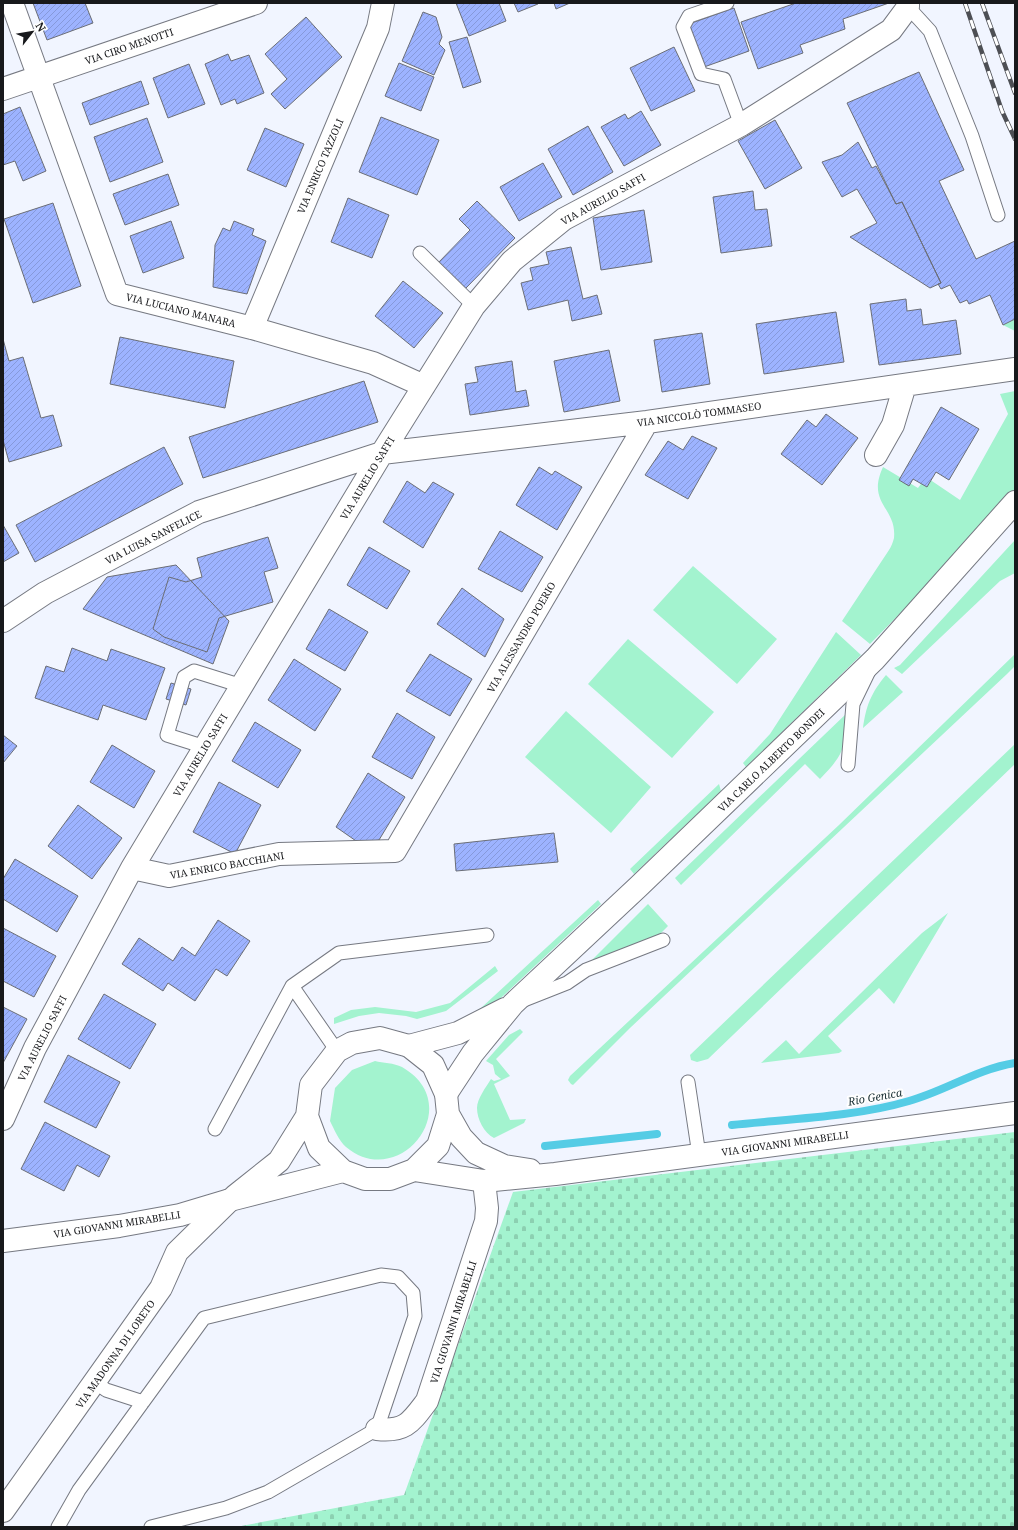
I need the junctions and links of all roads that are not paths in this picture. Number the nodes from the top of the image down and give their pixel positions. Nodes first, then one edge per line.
1 (12, 3) edge
2 (256, 3) edge
3 (383, 3) edge
4 (727, 3) edge
5 (908, 5) edge
6 (38, 77) junction
7 (3, 89) edge
8 (741, 125) junction
9 (998, 214) dead end
10 (420, 253) dead end
11 (474, 306) junction
12 (252, 328) junction
13 (1015, 369) edge
14 (905, 385) junction
15 (424, 386) junction
16 (647, 422) junction
17 (382, 453) junction
18 (876, 455) dead end
19 (1015, 502) edge
20 (3, 621) edge
21 (875, 659) junction
22 (242, 686) junction
23 (205, 747) junction
24 (848, 765) dead end
25 (395, 851) joint
26 (132, 868) junction
27 (487, 935) dead end
28 (663, 940) dead end
29 (292, 986) junction
30 (513, 1004) junction
31 (409, 1046) junction
32 (338, 1051) junction
33 (688, 1082) dead end
34 (447, 1104) junction
35 (1015, 1113) edge
36 (307, 1116) junction
37 (3, 1119) edge
38 (215, 1129) dead end
39 (699, 1155) junction
40 (414, 1170) junction
41 (343, 1171) junction
42 (555, 1174) junction
43 (484, 1181) junction
44 (230, 1200) junction
45 (3, 1241) edge
46 (95, 1382) junction
47 (143, 1402) junction
48 (377, 1429) junction
49 (3, 1511) edge
50 (58, 1527) edge
51 (151, 1527) edge

1 - 6 street, VIA LUCIANO MANARA
2 - 6 street, VIA CIRO MENOTTI
3 - 12 street, VIA ENRICO TAZZOLI
4 - 8 lane
5 - 8 street, VIA AURELIO SAFFI
5 - 9 lane
6 - 7 street, VIA CIRO MENOTTI
6 - 12 street, VIA LUCIANO MANARA
8 - 11 street, VIA AURELIO SAFFI
10 - 11 lane
11 - 15 street, VIA AURELIO SAFFI
12 - 15 street, VIA LUCIANO MANARA
13 - 14 street, VIA NICCOLÒ TOMMASEO
14 - 16 street, VIA NICCOLÒ TOMMASEO
14 - 18 street
15 - 17 street, VIA AURELIO SAFFI
16 - 17 street, VIA NICCOLÒ TOMMASEO
16 - 25 street, VIA ALESSANDRO POERIO
17 - 20 street, VIA LUISA SANFELICE
17 - 22 street, VIA AURELIO SAFFI
19 - 21 street, VIA CARLO ALBERTO BONDEI
21 - 24 lane
21 - 30 street, VIA CARLO ALBERTO BONDEI
22 - 23 street, VIA AURELIO SAFFI
22 - 23 lane
23 - 26 street, VIA AURELIO SAFFI
25 - 26 street, VIA ENRICO BACCHIANI
26 - 37 street, VIA AURELIO SAFFI
27 - 29 lane
28 - 30 lane
29 - 32 lane
29 - 38 lane
30 - 31 street, VIA CARLO ALBERTO BONDEI
30 - 34 street, VIA CARLO ALBERTO BONDEI
31 - 32 street, VIA GIOVANNI MIRABELLI
31 - 34 street, VIA GIOVANNI MIRABELLI
32 - 36 street, VIA GIOVANNI MIRABELLI
33 - 39 lane
34 - 40 street, VIA GIOVANNI MIRABELLI
34 - 42 street, VIA GIOVANNI MIRABELLI
35 - 39 street, VIA GIOVANNI MIRABELLI
36 - 41 street, VIA GIOVANNI MIRABELLI
36 - 44 street, VIA GIOVANNI MIRABELLI
39 - 42 street, VIA GIOVANNI MIRABELLI
40 - 41 street, VIA GIOVANNI MIRABELLI
40 - 43 street, VIA GIOVANNI MIRABELLI
41 - 44 street, VIA GIOVANNI MIRABELLI
42 - 43 street, VIA GIOVANNI MIRABELLI
43 - 48 street, VIA GIOVANNI MIRABELLI
44 - 45 street, VIA GIOVANNI MIRABELLI
44 - 46 street, VIA MADONNA DI LORETO
46 - 47 lane
46 - 49 street, VIA MADONNA DI LORETO
47 - 48 lane
47 - 50 lane
48 - 51 lane

